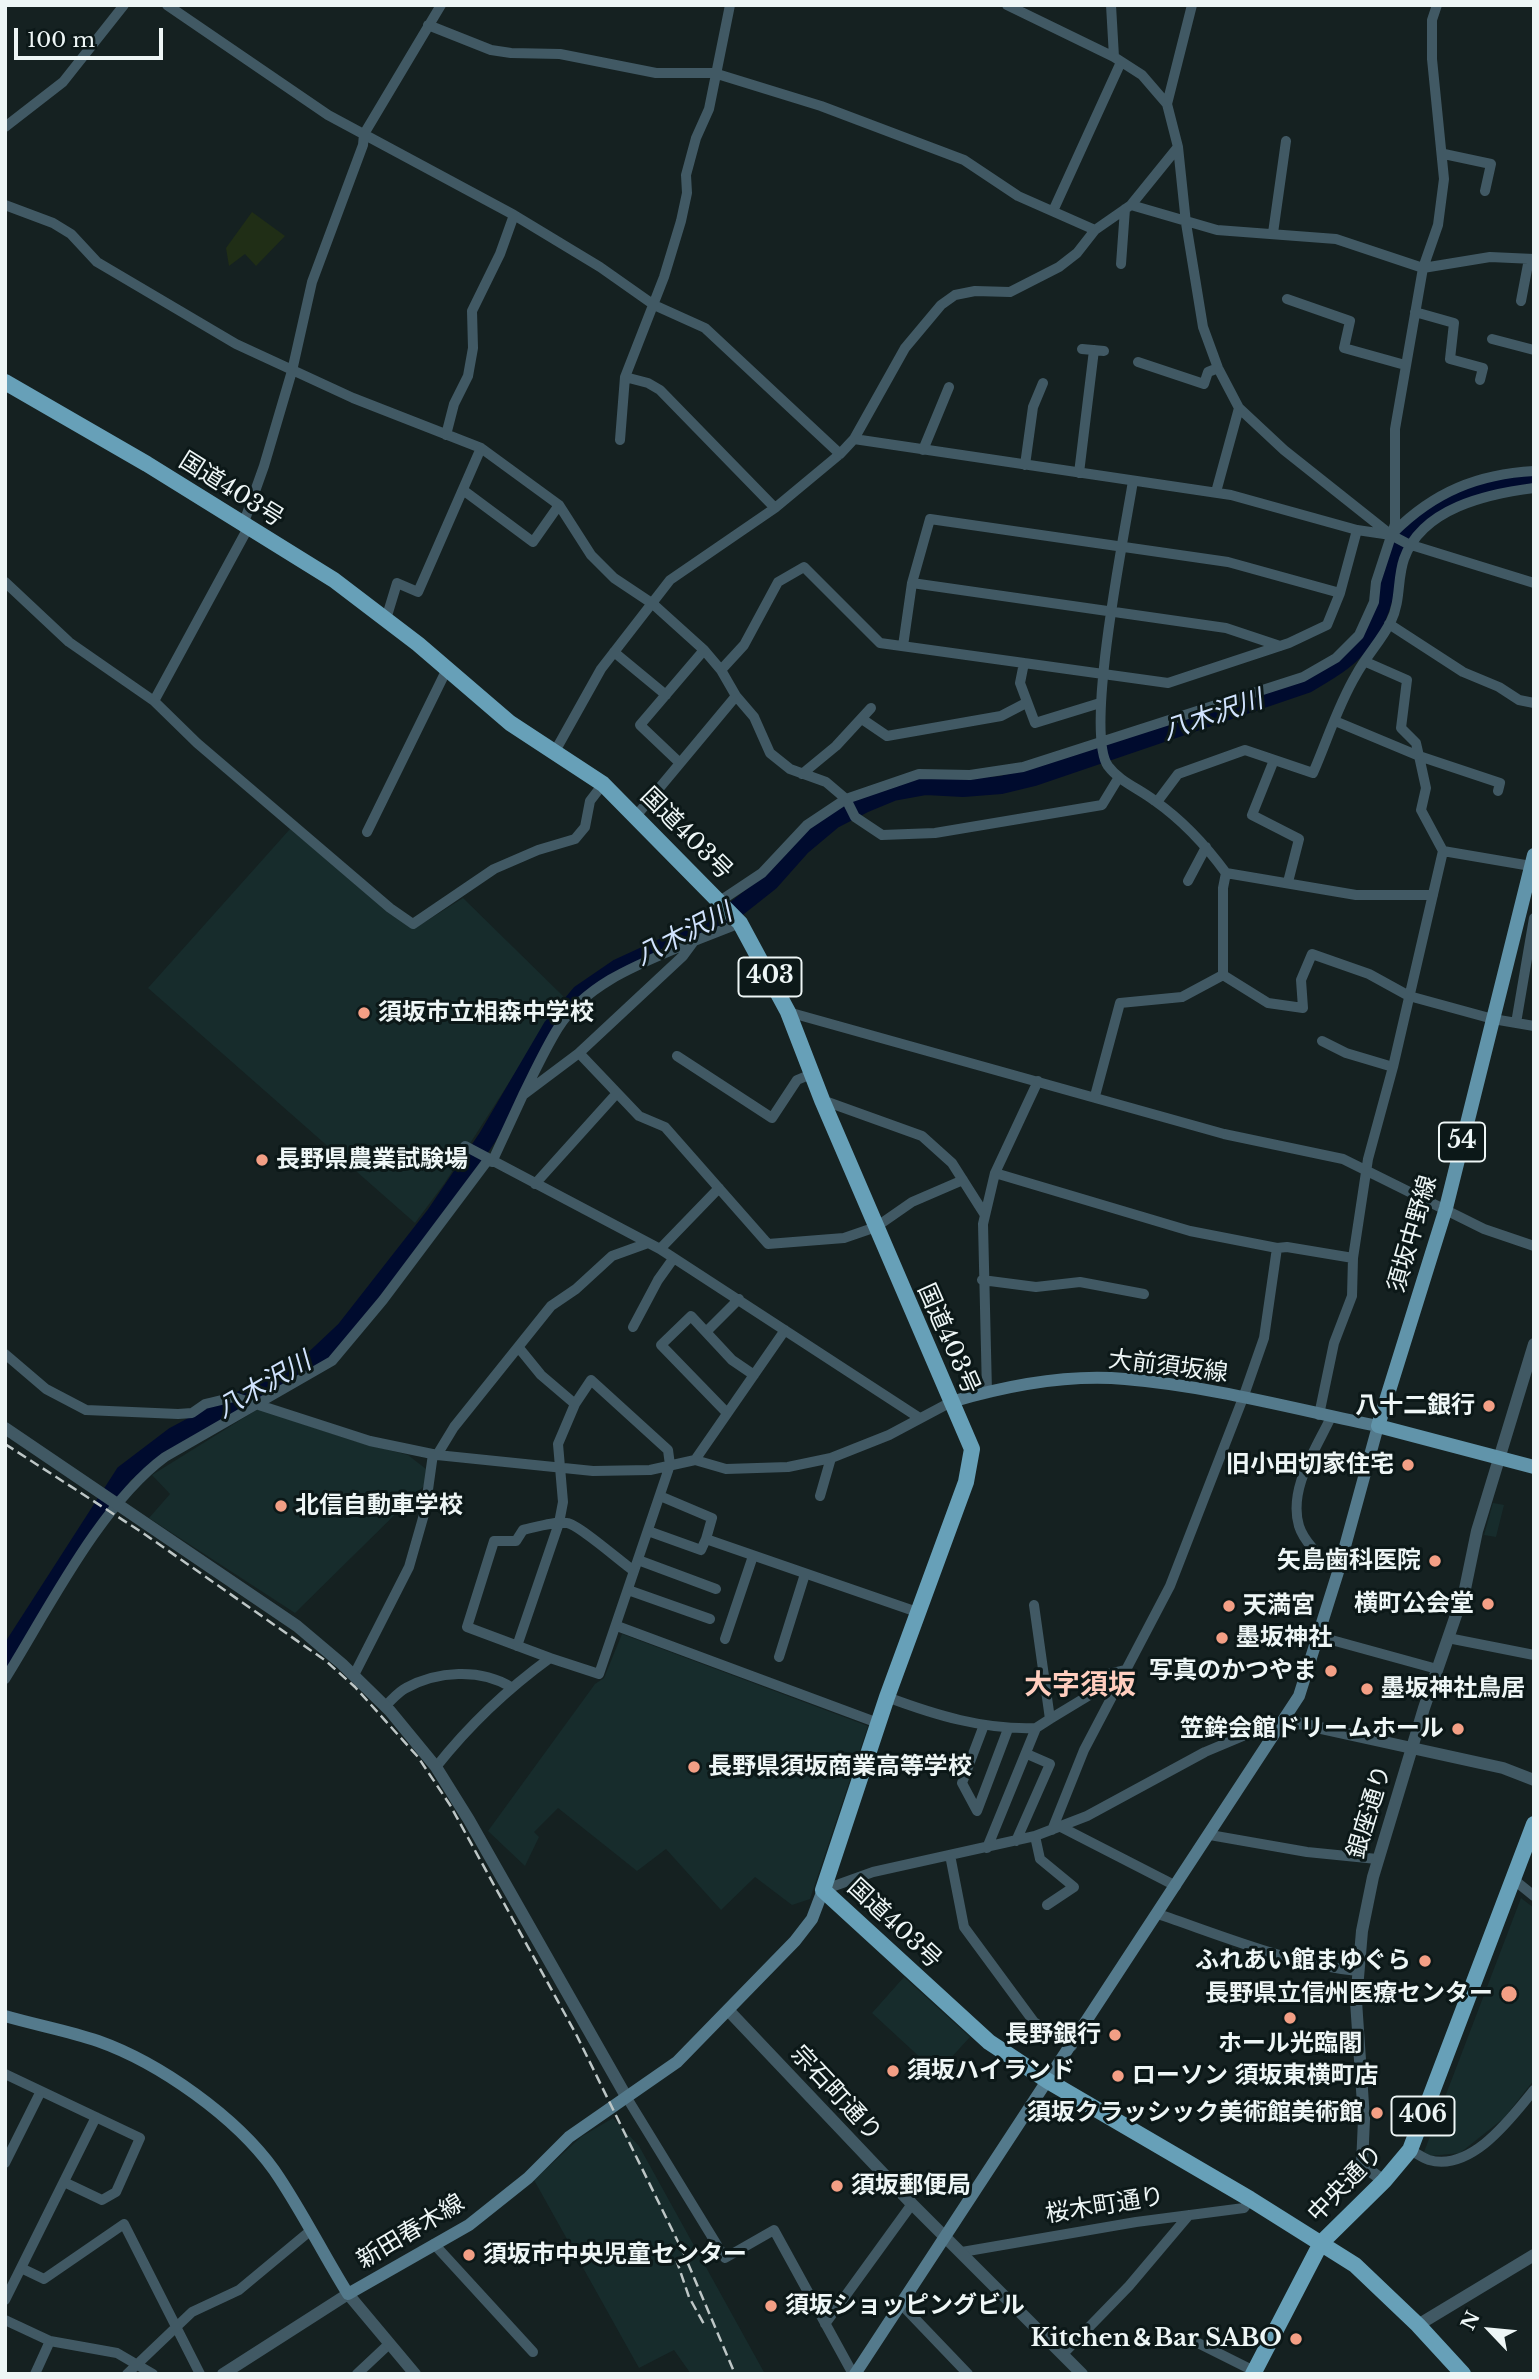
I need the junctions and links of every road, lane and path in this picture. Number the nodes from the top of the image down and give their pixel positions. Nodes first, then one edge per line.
1 (124, 5) edge
2 (167, 5) edge
3 (441, 5) edge
4 (730, 5) edge
5 (1007, 5) edge
6 (1111, 5) edge
7 (1192, 5) edge
8 (1437, 5) edge
9 (428, 25) junction
10 (1118, 60) junction
11 (714, 73) junction
12 (1167, 104) junction
13 (5, 127) edge
14 (364, 134) junction
15 (1286, 141) dead end
16 (1178, 147) junction
17 (1444, 154) junction
18 (1485, 191) dead end
19 (5, 205) edge
20 (1128, 207) junction
21 (1053, 211) junction
22 (514, 215) junction
23 (1186, 223) junction
24 (1095, 230) junction
25 (1273, 233) junction
26 (1531, 259) edge
27 (1121, 264) dead end
28 (1423, 268) junction
29 (1287, 299) dead end
30 (1521, 301) dead end
31 (654, 305) junction
32 (1415, 312) junction
33 (1492, 339) dead end
34 (1083, 349) dead end
35 (1534, 351) edge
36 (1138, 362) dead end
37 (1405, 365) junction
38 (1218, 368) junction
39 (292, 371) junction
40 (625, 377) junction
41 (1480, 380) dead end
42 (5, 382) edge
43 (1043, 383) dead end
44 (949, 387) dead end
45 (1239, 408) junction
46 (446, 435) junction
47 (854, 439) junction
48 (620, 440) dead end
49 (481, 448) junction
50 (923, 450) junction
51 (840, 454) junction
52 (1025, 465) junction
53 (1534, 471) edge
54 (1079, 473) junction
55 (1133, 481) junction
56 (1534, 488) edge
57 (463, 490) junction
58 (1216, 492) junction
59 (559, 505) junction
60 (775, 508) junction
61 (246, 526) junction
62 (1357, 530) junction
63 (1393, 536) junction
64 (1410, 544) junction
65 (1122, 546) junction
66 (5, 582) edge
67 (912, 583) junction
68 (1534, 583) edge
69 (1340, 593) junction
70 (653, 604) junction
71 (1113, 610) junction
72 (387, 619) junction
73 (1390, 624) junction
74 (903, 646) junction
75 (1280, 646) junction
76 (704, 650) junction
77 (614, 652) junction
78 (1366, 662) junction
79 (1024, 663) junction
80 (447, 669) junction
81 (721, 670) junction
82 (1103, 675) junction
83 (666, 695) junction
84 (736, 696) junction
85 (154, 701) junction
86 (1026, 703) junction
87 (1100, 703) junction
88 (1534, 704) edge
89 (871, 708) dead end
90 (862, 719) junction
91 (1335, 721) junction
92 (1100, 743) junction
93 (554, 753) junction
94 (1419, 756) junction
95 (1274, 760) junction
96 (680, 763) junction
97 (802, 774) junction
98 (1119, 777) junction
99 (603, 784) junction
100 (1498, 791) dead end
101 (846, 799) junction
102 (1157, 802) junction
103 (636, 816) junction
104 (367, 832) dead end
105 (1206, 847) junction
106 (1443, 851) junction
107 (1532, 861) edge
108 (1226, 873) junction
109 (1188, 881) dead end
110 (1288, 882) junction
111 (1433, 895) junction
112 (720, 901) junction
113 (1534, 918) edge
114 (740, 922) junction
115 (694, 941) junction
116 (1223, 975) junction
117 (1409, 996) junction
118 (789, 1012) junction
119 (1493, 1019) junction
120 (1516, 1023) junction
121 (1534, 1026) edge
122 (1322, 1041) dead end
123 (579, 1053) junction
124 (677, 1056) dead end
125 (1393, 1067) junction
126 (814, 1073) junction
127 (1038, 1081) junction
128 (617, 1093) junction
129 (523, 1095) junction
130 (1095, 1096) junction
131 (822, 1100) junction
132 (465, 1146) dead end
133 (490, 1161) junction
134 (1369, 1170) junction
135 (995, 1173) junction
136 (963, 1180) junction
137 (535, 1184) junction
138 (719, 1188) junction
139 (1446, 1208) junction
140 (985, 1215) junction
141 (876, 1227) junction
142 (648, 1243) junction
143 (1534, 1246) edge
144 (1277, 1248) junction
145 (660, 1249) junction
146 (1353, 1258) junction
147 (673, 1259) junction
148 (982, 1280) junction
149 (1144, 1294) dead end
150 (739, 1299) junction
151 (634, 1327) dead end
152 (785, 1330) junction
153 (706, 1332) junction
154 (1534, 1344) edge
155 (519, 1348) junction
156 (5, 1354) edge
157 (754, 1375) junction
158 (987, 1392) junction
159 (1243, 1398) junction
160 (951, 1402) junction
161 (255, 1404) junction
162 (575, 1404) junction
163 (727, 1413) junction
164 (1325, 1416) junction
165 (918, 1417) junction
166 (1378, 1426) junction
167 (5, 1429) edge
168 (435, 1455) junction
169 (1500, 1457) junction
170 (831, 1458) junction
171 (695, 1460) junction
172 (670, 1465) junction
173 (562, 1467) junction
174 (1534, 1467) edge
175 (660, 1496) junction
176 (820, 1496) dead end
177 (117, 1502) junction
178 (559, 1523) junction
179 (648, 1531) junction
180 (706, 1539) junction
181 (752, 1556) junction
182 (638, 1560) junction
183 (634, 1571) junction
184 (1338, 1572) junction
185 (805, 1574) junction
186 (716, 1589) dead end
187 (628, 1590) junction
188 (1034, 1605) dead end
189 (920, 1613) junction
190 (710, 1619) dead end
191 (617, 1626) junction
192 (1318, 1636) junction
193 (1448, 1638) junction
194 (725, 1639) dead end
195 (517, 1646) junction
196 (1534, 1655) edge
197 (779, 1657) dead end
198 (550, 1658) junction
199 (1437, 1669) junction
200 (1126, 1670) junction
201 (354, 1675) junction
202 (5, 1679) edge
203 (511, 1686) junction
204 (887, 1697) junction
205 (385, 1706) junction
206 (1050, 1719) junction
207 (1284, 1720) junction
208 (878, 1723) junction
209 (985, 1725) junction
210 (1036, 1728) junction
211 (1009, 1729) junction
212 (1276, 1732) junction
213 (1413, 1749) junction
214 (1027, 1754) junction
215 (436, 1767) junction
216 (1534, 1780) edge
217 (1534, 1824) edge
218 (1056, 1828) junction
219 (1210, 1835) junction
220 (1035, 1836) junction
221 (1016, 1841) junction
222 (987, 1848) junction
223 (950, 1855) junction
224 (1377, 1859) junction
225 (1513, 1879) junction
226 (1176, 1886) junction
227 (823, 1890) junction
228 (1534, 1896) edge
229 (1047, 1905) dead end
230 (1158, 1914) junction
231 (1358, 1971) junction
232 (728, 2010) junction
233 (5, 2017) edge
234 (1072, 2046) junction
235 (5, 2074) edge
236 (1048, 2081) junction
237 (1534, 2090) edge
238 (41, 2091) junction
239 (627, 2098) junction
240 (96, 2117) junction
241 (1410, 2150) junction
242 (5, 2163) edge
243 (1384, 2180) junction
244 (64, 2182) junction
245 (1250, 2199) junction
246 (912, 2204) junction
247 (1189, 2215) junction
248 (310, 2231) junction
249 (944, 2236) junction
250 (1321, 2243) junction
251 (434, 2244) junction
252 (962, 2252) junction
253 (1534, 2255) edge
254 (21, 2268) junction
255 (348, 2294) junction
256 (6, 2298) edge
257 (901, 2304) junction
258 (5, 2320) edge
259 (825, 2324) junction
260 (177, 2325) junction
261 (1418, 2325) junction
262 (1186, 2337) dead end
263 (50, 2341) junction
264 (388, 2344) junction
265 (533, 2351) dead end
266 (1063, 2354) junction
267 (135, 2362) junction
268 (231, 2372) edge
269 (1254, 2372) edge
270 (35, 2374) edge
271 (127, 2374) edge
272 (153, 2374) edge
273 (200, 2374) edge
274 (357, 2374) edge
275 (415, 2374) edge
276 (854, 2374) edge
277 (968, 2374) edge
278 (1082, 2374) edge
279 (1462, 2374) edge

1 - 13 street
2 - 14 street
3 - 9 street
4 - 11 street
5 - 10 street
6 - 10 street
7 - 12 street
8 - 17 street
9 - 11 street
9 - 14 street
10 - 12 street
10 - 21 street
11 - 21 street
11 - 31 street
12 - 16 street
14 - 22 street
14 - 39 street
15 - 25 street
16 - 20 street
16 - 23 street
17 - 18 street
17 - 28 street
19 - 39 street
20 - 23 street
20 - 24 street
20 - 27 street
21 - 24 street
22 - 31 street
22 - 46 street
23 - 25 street
23 - 38 street
24 - 47 street
25 - 28 street
26 - 28 street
26 - 30 street
28 - 32 street
29 - 37 street
31 - 40 street
31 - 51 street
32 - 37 street
32 - 41 street
33 - 35 street
34 - 54 street
36 - 38 street
37 - 63 street
38 - 45 street
39 - 46 street
39 - 61 street
40 - 48 street
40 - 60 street
42 - 61 highway, 国道403号 / 403
43 - 52 street
44 - 50 street
45 - 58 street
45 - 63 street
46 - 49 street
47 - 50 street
47 - 51 street
49 - 57 street
49 - 59 street
50 - 52 street
51 - 60 street
52 - 54 street
53 - 63 street
54 - 55 street
55 - 58 street
55 - 65 street
56 - 64 street
57 - 59 street
57 - 72 street
58 - 62 street
59 - 70 street
60 - 70 street
61 - 72 highway, 国道403号 / 403
61 - 85 street
62 - 63 street
62 - 69 street
63 - 64 street
63 - 92 street
64 - 68 street
64 - 73 street
65 - 67 street
65 - 69 street
65 - 71 street
66 - 85 street
67 - 71 street
67 - 74 street
69 - 75 street
70 - 76 street
70 - 77 street
71 - 75 street
71 - 82 street
72 - 80 highway, 国道403号 / 403
73 - 78 street
73 - 88 street
74 - 79 street
74 - 81 street
75 - 82 street
76 - 81 street
76 - 83 street
77 - 83 street
77 - 93 street
78 - 91 street
78 - 94 street
79 - 82 street
79 - 86 street
80 - 93 highway, 国道403号 / 403
80 - 104 street
81 - 84 street
82 - 87 street
83 - 96 street
84 - 96 street
84 - 97 street
85 - 99 street
86 - 87 street
86 - 90 street
87 - 92 street
89 - 90 street
90 - 97 street
91 - 94 street
91 - 95 street
92 - 98 street
92 - 101 street
93 - 99 highway, 国道403号 / 403
94 - 100 street
94 - 106 street
95 - 102 street
95 - 110 street
96 - 103 street
97 - 101 street
98 - 101 street
98 - 102 street
99 - 103 highway, 国道403号 / 403
101 - 112 street
102 - 105 street
103 - 112 highway, 国道403号 / 403
105 - 108 street
105 - 109 street
106 - 107 street
106 - 111 street
107 - 119 main road, 須坂中野線 / 54
108 - 110 street
108 - 116 street
110 - 111 street
111 - 117 street
112 - 114 highway, 国道403号 / 403
113 - 120 street
114 - 115 street
114 - 118 highway, 国道403号 / 403
115 - 123 street
115 - 129 street
116 - 117 street
116 - 130 street
117 - 119 street
117 - 125 street
118 - 126 highway, 国道403号 / 403
118 - 127 street
119 - 120 street
119 - 139 main road, 須坂中野線 / 54
120 - 121 street
122 - 125 street
123 - 128 street
123 - 129 street
124 - 126 street
125 - 134 street
126 - 131 highway, 国道403号 / 403
127 - 130 street
127 - 135 street
128 - 137 street
128 - 138 street
129 - 133 street
130 - 134 street
131 - 136 street
131 - 141 highway, 国道403号 / 403
132 - 133 street
133 - 137 street
133 - 161 street
134 - 139 street
134 - 146 street
135 - 140 street
135 - 144 street
136 - 140 street
136 - 141 street
137 - 142 street
138 - 141 street
138 - 145 street
139 - 143 street
139 - 166 main road, 須坂中野線 / 54
140 - 148 street
141 - 160 highway, 国道403号 / 403
142 - 145 street
142 - 155 street
144 - 146 street
144 - 159 street
145 - 147 street
146 - 164 street
147 - 150 street
147 - 151 street
148 - 149 street
148 - 158 street
150 - 152 street
150 - 153 street
152 - 157 street
152 - 165 street
153 - 157 street
153 - 163 street
154 - 169 street, 銀座通り
155 - 162 street
155 - 168 street
156 - 161 street
157 - 163 street
158 - 159 main road, 大前須坂線
158 - 160 main road, 大前須坂線
159 - 164 main road, 大前須坂線
159 - 200 street
160 - 165 street
160 - 189 highway, 国道403号 / 403
161 - 168 street
161 - 177 street
162 - 172 street
162 - 173 street
163 - 171 street
164 - 166 main road, 大前須坂線
164 - 184 street
165 - 170 street
166 - 169 main road
166 - 184 main road
167 - 177 street
168 - 173 street
168 - 201 street
169 - 174 main road
169 - 193 street, 銀座通り
170 - 171 street
170 - 176 street
171 - 172 street
172 - 173 street
172 - 175 street
173 - 178 street
175 - 179 street
175 - 180 street
177 - 201 street
177 - 202 street
178 - 183 street
178 - 195 street
178 - 195 street
179 - 180 street
179 - 182 street
180 - 181 street
181 - 185 street
181 - 194 street
182 - 183 street
182 - 186 street
183 - 187 street
184 - 192 main road
185 - 189 street
185 - 197 street
187 - 190 street
187 - 191 street
188 - 206 street
189 - 204 highway, 国道403号 / 403
191 - 198 street
191 - 208 street
192 - 199 street
192 - 207 main road
193 - 196 street
193 - 199 street, 銀座通り
195 - 198 street
198 - 203 street
199 - 213 street, 銀座通り
200 - 206 street
200 - 218 street
201 - 205 street
203 - 205 street
203 - 215 street
204 - 208 highway, 国道403号 / 403
204 - 209 street
205 - 215 street
206 - 210 street
207 - 212 main road
207 - 213 street
208 - 227 highway, 国道403号 / 403
209 - 211 street
209 - 211 street
210 - 211 street
210 - 214 street
212 - 218 street
212 - 219 main road
213 - 216 street
213 - 224 street, 銀座通り
214 - 221 street
214 - 222 street
215 - 239 street
217 - 225 highway, 中央通り / 406
218 - 220 street
218 - 226 street
219 - 224 street
219 - 226 main road
220 - 221 street
220 - 229 street
221 - 222 street
222 - 223 street
223 - 227 street
223 - 234 street
224 - 231 street, 銀座通り
225 - 228 street
225 - 241 highway, 中央通り / 406
226 - 230 main road
227 - 232 main road, 新田春木線
227 - 236 highway, 国道403号
230 - 231 street
230 - 234 main road
231 - 243 street, 銀座通り
232 - 239 main road, 新田春木線
232 - 246 street, 宗石町通り
233 - 248 main road, 新田春木線
234 - 236 main road
235 - 238 street
236 - 245 highway, 国道403号
236 - 249 main road
237 - 241 street
238 - 240 street
238 - 242 street
239 - 251 main road, 新田春木線
239 - 259 street
240 - 244 street
240 - 244 street
241 - 243 highway, 中央通り / 406
243 - 250 highway, 中央通り / 406
244 - 254 street
245 - 247 street, 桜木町通り
245 - 250 highway, 国道403号
246 - 249 street, 宗石町通り
246 - 259 street
247 - 252 street, 桜木町通り
247 - 266 street
248 - 255 main road, 新田春木線
248 - 260 street
249 - 252 street, 宗石町通り
249 - 257 main road
250 - 261 highway, 国道403号
250 - 269 highway, 中央通り / 406
251 - 255 main road, 新田春木線
251 - 265 street
252 - 266 street
253 - 261 street
254 - 256 street
254 - 260 street
255 - 264 street
255 - 268 street
257 - 276 main road
257 - 277 street
258 - 263 street
259 - 276 street
260 - 267 street
260 - 273 street
261 - 279 highway, 国道403号
262 - 269 street
263 - 267 street
263 - 270 street
264 - 274 street
264 - 275 street
266 - 278 street
267 - 271 street
267 - 272 street

